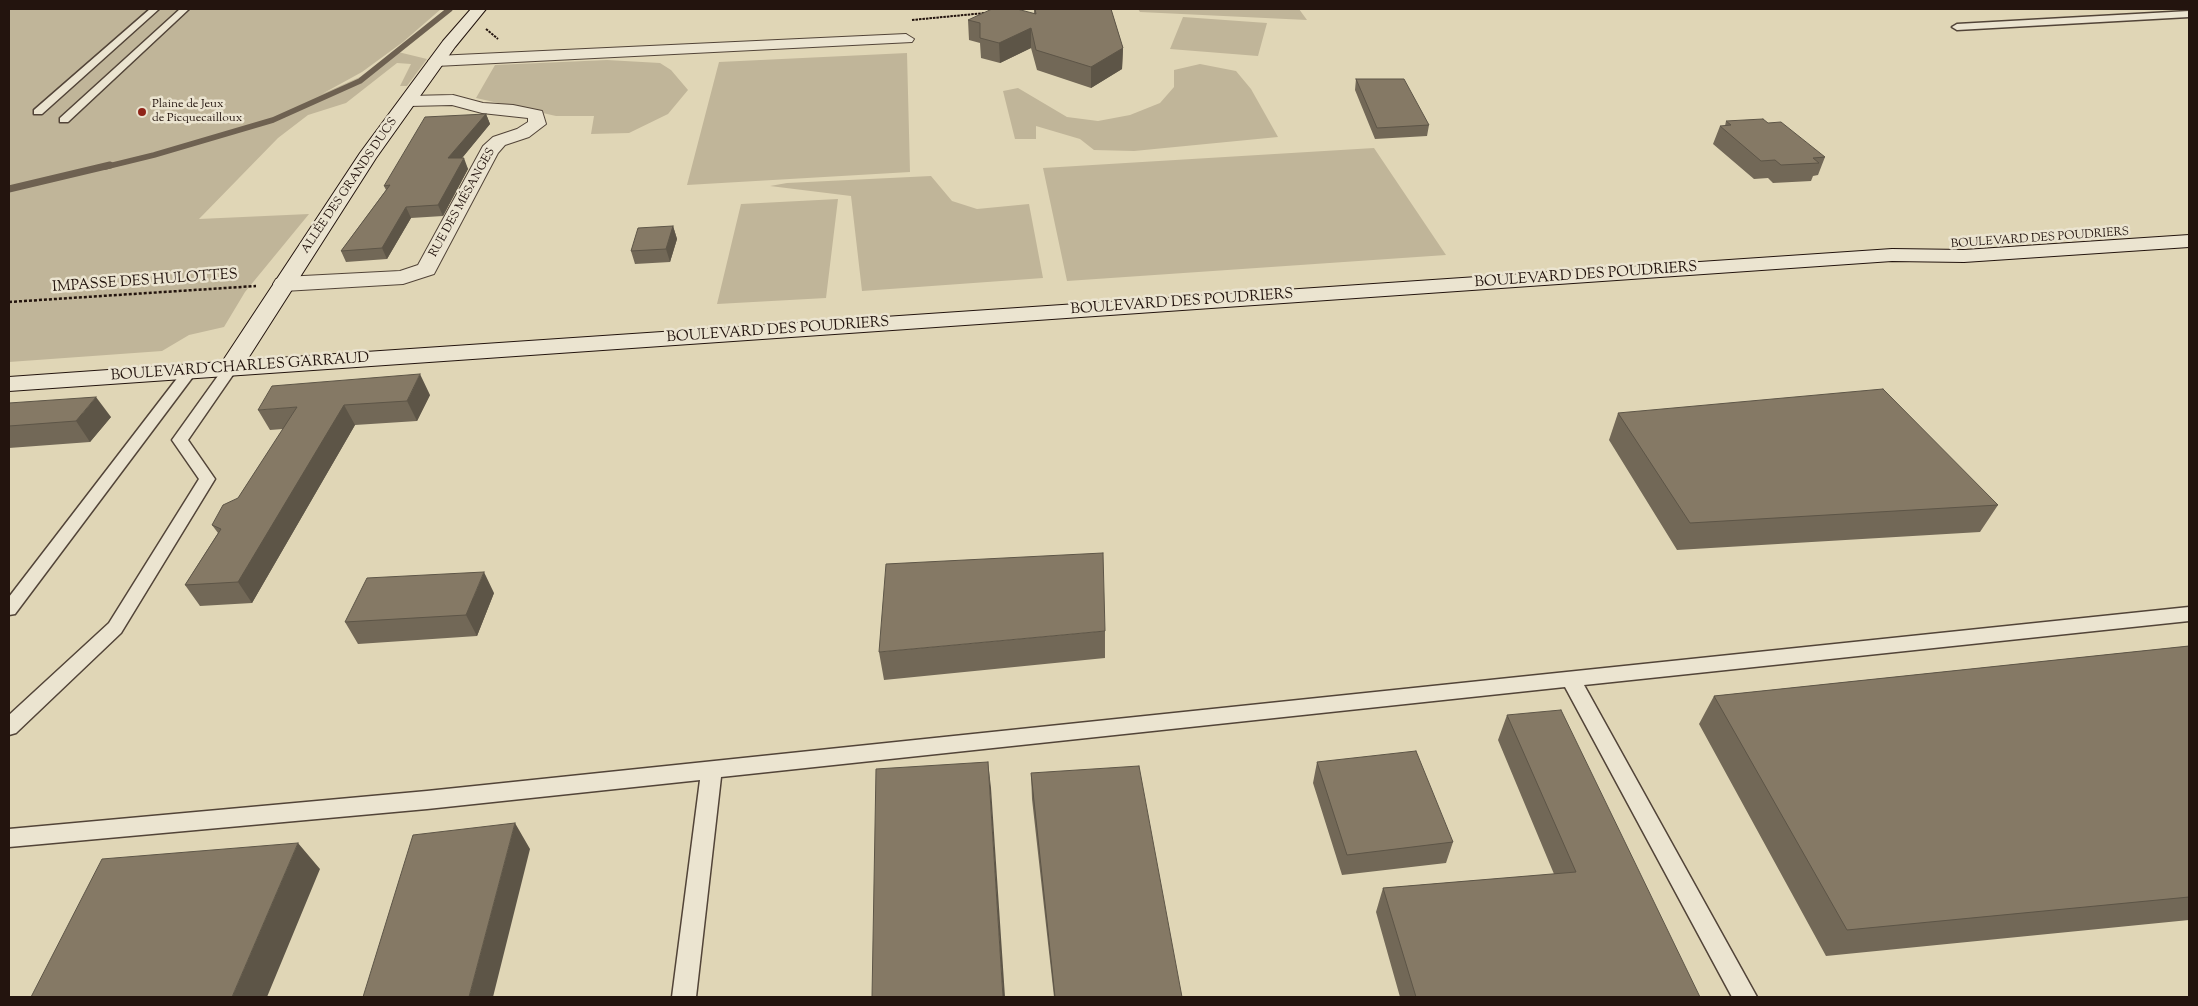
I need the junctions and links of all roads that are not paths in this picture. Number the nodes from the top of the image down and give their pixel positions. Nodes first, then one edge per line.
1 (155, 9) edge
2 (185, 9) edge
3 (479, 9) edge
4 (2189, 14) edge
5 (1958, 27) dead end
6 (906, 39) dead end
7 (436, 61) junction
8 (409, 101) junction
9 (38, 112) dead end
10 (64, 120) dead end
11 (2189, 228) edge
12 (2189, 241) edge
13 (1892, 255) junction
14 (284, 284) junction
15 (471, 352) joint
16 (230, 369) junction
17 (190, 372) junction
18 (9, 384) edge
19 (9, 609) edge
20 (2189, 614) edge
21 (1570, 680) junction
22 (9, 727) edge
23 (712, 769) junction
24 (9, 838) edge
25 (684, 997) edge
26 (1745, 997) edge

1 - 9 lane
2 - 10 lane
3 - 7 main road, ALLÉE DES GRANDS DUCS
4 - 5 lane
6 - 7 main road
7 - 8 main road, ALLÉE DES GRANDS DUCS
8 - 14 main road, ALLÉE DES GRANDS DUCS
8 - 14 main road, RUE DES MÉSANGES
11 - 13 main road, BOULEVARD DES POUDRIERS
12 - 13 main road, BOULEVARD DES POUDRIERS
13 - 15 main road, BOULEVARD DES POUDRIERS
14 - 16 main road, ALLÉE DES GRANDS DUCS
15 - 16 main road, BOULEVARD CHARLES GARRAUD
16 - 17 main road, BOULEVARD CHARLES GARRAUD
16 - 22 lane
17 - 18 main road, BOULEVARD CHARLES GARRAUD
17 - 19 lane
20 - 21 lane
21 - 23 lane
21 - 26 lane
23 - 24 lane
23 - 25 lane

